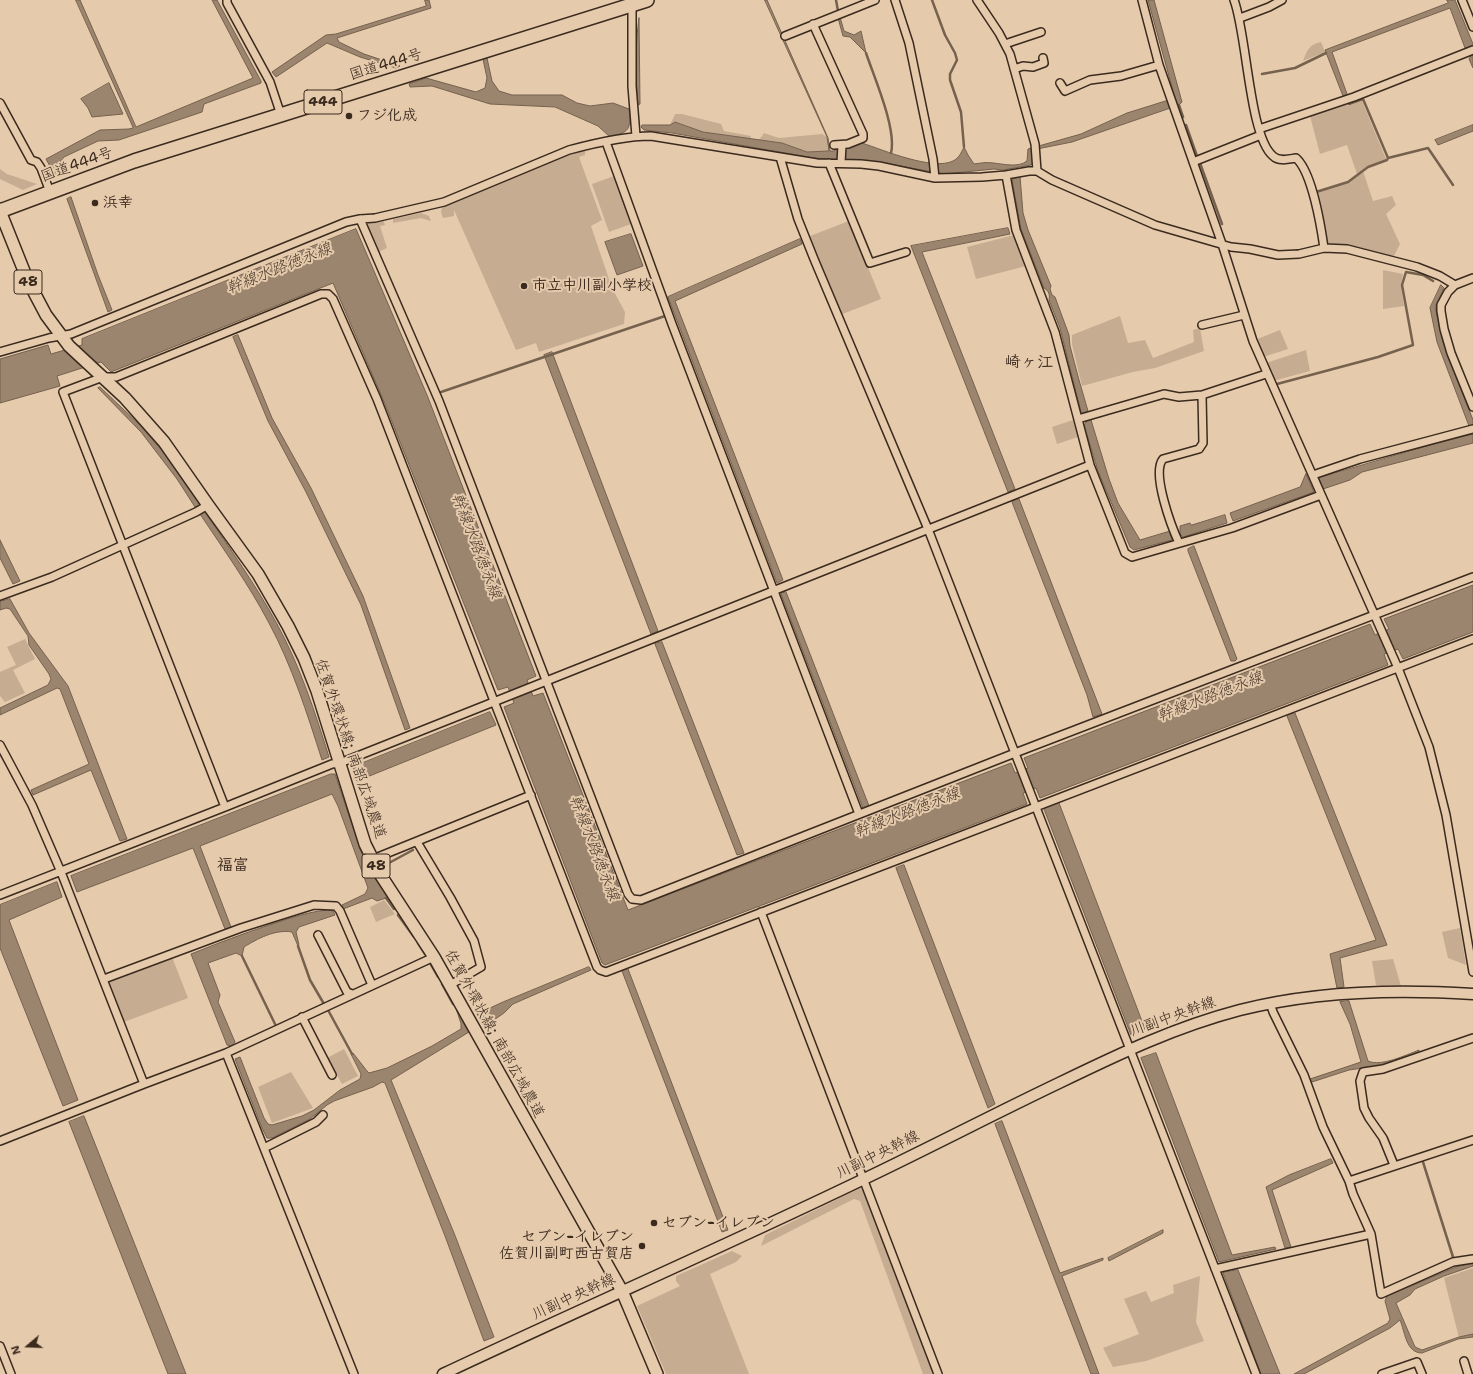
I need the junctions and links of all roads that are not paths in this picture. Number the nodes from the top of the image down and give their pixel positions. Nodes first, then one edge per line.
1 (227, 0) edge
2 (647, 0) edge
3 (875, 0) edge
4 (896, 0) edge
5 (977, 0) edge
6 (1142, 0) edge
7 (1234, 0) edge
8 (1282, 0) edge
9 (1462, 0) edge
10 (632, 2) edge
11 (1240, 18) junction
12 (813, 24) junction
13 (1473, 27) edge
14 (1041, 32) dead end
15 (785, 36) dead end
16 (1005, 44) junction
17 (1470, 51) edge
18 (1043, 58) dead end
19 (1159, 65) junction
20 (1014, 69) junction
21 (1060, 83) dead end
22 (0, 103) edge
23 (281, 115) junction
24 (1260, 132) junction
25 (636, 136) junction
26 (606, 142) junction
27 (834, 145) dead end
28 (842, 145) junction
29 (780, 157) junction
30 (1193, 162) junction
31 (841, 163) junction
32 (830, 164) junction
33 (1037, 171) junction
34 (1006, 175) junction
35 (935, 178) junction
36 (50, 192) junction
37 (0, 211) edge
38 (360, 219) junction
39 (1222, 244) junction
40 (1324, 248) junction
41 (906, 252) dead end
42 (1473, 278) edge
43 (1455, 285) junction
44 (1244, 315) junction
45 (1202, 325) dead end
46 (61, 336) junction
47 (0, 352) edge
48 (1266, 374) junction
49 (103, 378) junction
50 (1202, 395) junction
51 (1473, 407) edge
52 (1078, 419) junction
53 (1473, 429) edge
54 (1090, 465) junction
55 (1313, 475) junction
56 (1321, 495) junction
57 (208, 505) junction
58 (928, 529) junction
59 (1179, 543) junction
60 (123, 545) junction
61 (1473, 577) edge
62 (774, 590) junction
63 (0, 596) edge
64 (1374, 615) junction
65 (1473, 639) edge
66 (1398, 668) junction
67 (546, 681) junction
68 (495, 701) junction
69 (0, 745) edge
70 (1015, 753) junction
71 (340, 763) junction
72 (531, 795) junction
73 (225, 807) junction
74 (1036, 807) junction
75 (859, 814) junction
76 (417, 842) junction
77 (373, 859) junction
78 (61, 872) junction
79 (0, 895) edge
80 (761, 912) junction
81 (318, 935) dead end
82 (434, 956) junction
83 (1473, 972) edge
84 (104, 979) junction
85 (372, 985) junction
86 (450, 985) junction
87 (352, 994) junction
88 (1473, 994) edge
89 (1270, 1003) junction
90 (302, 1017) junction
91 (1473, 1038) edge
92 (1130, 1048) junction
93 (226, 1053) junction
94 (332, 1075) dead end
95 (144, 1084) junction
96 (323, 1115) dead end
97 (1473, 1140) edge
98 (0, 1141) edge
99 (264, 1148) junction
100 (1394, 1165) junction
101 (863, 1180) junction
102 (1349, 1181) junction
103 (1371, 1234) junction
104 (1473, 1259) edge
105 (1214, 1269) junction
106 (622, 1291) junction
107 (0, 1346) edge
108 (1464, 1361) dead end
109 (11, 1374) edge
110 (354, 1374) edge
111 (443, 1374) edge
112 (657, 1374) edge
113 (938, 1374) edge
114 (1256, 1374) edge
115 (1382, 1374) edge
116 (1422, 1374) edge
117 (1468, 1374) edge

1 - 23 street
2 - 10 highway, 国道444号 / 444
3 - 12 street
4 - 35 street
5 - 16 street
6 - 19 street
7 - 11 street
8 - 11 street
9 - 13 street
10 - 23 highway, 国道444号 / 444
10 - 25 street
11 - 24 street
12 - 15 street
12 - 28 street
14 - 16 street
16 - 20 street
17 - 24 street
18 - 20 street
19 - 21 street
19 - 30 street
20 - 33 street
22 - 36 street
23 - 36 highway, 国道444号 / 444
24 - 30 street
24 - 40 street
25 - 26 street
25 - 29 street
26 - 38 street
26 - 62 street
27 - 28 street
28 - 31 street
29 - 32 street
29 - 58 street
30 - 39 street
31 - 32 street
31 - 35 street
32 - 41 street
33 - 34 street
33 - 39 street
34 - 35 street
34 - 52 street
36 - 37 highway, 国道444号 / 444
37 - 46 main road, 48
38 - 46 street
38 - 67 street
39 - 40 street
39 - 44 street
40 - 43 street
42 - 43 street
43 - 51 street
44 - 45 street
44 - 48 street
46 - 47 street
46 - 49 main road, 佐賀外環状線; 南部広域農道 / 48
48 - 50 street
48 - 55 street
49 - 57 main road, 佐賀外環状線; 南部広域農道 / 48
49 - 60 street
49 - 68 street
50 - 52 street
50 - 59 street
52 - 54 street
53 - 55 street
54 - 58 street
54 - 59 street
55 - 56 street
56 - 59 street
56 - 64 street
57 - 60 street
57 - 71 main road, 佐賀外環状線; 南部広域農道 / 48
58 - 62 street
58 - 70 street
60 - 63 street
60 - 73 street
61 - 64 street
62 - 67 street
62 - 75 street
64 - 66 street
64 - 70 street
65 - 66 street
66 - 74 street
66 - 83 street
67 - 68 street
67 - 75 street
68 - 71 street
68 - 72 street
69 - 78 street
70 - 74 street
70 - 75 street
71 - 73 street
71 - 77 main road, 佐賀外環状線; 南部広域農道 / 48
72 - 76 street
72 - 80 street
73 - 78 street
74 - 80 street
74 - 92 street
76 - 77 street
76 - 86 street
77 - 82 main road, 佐賀外環状線; 南部広域農道 / 48
78 - 79 street
78 - 84 street
80 - 101 street
81 - 87 street
82 - 85 street
82 - 86 main road, 佐賀外環状線; 南部広域農道 / 48
84 - 85 street
84 - 95 street
85 - 87 street
86 - 106 main road, 佐賀外環状線; 南部広域農道 / 48
87 - 90 street
88 - 89 street, 川副中央幹線
89 - 92 street, 川副中央幹線
89 - 102 street
90 - 93 street
90 - 94 street
91 - 100 street
92 - 101 street, 川副中央幹線
92 - 105 street
93 - 95 street
93 - 99 street
95 - 98 street
96 - 99 street
97 - 100 street
99 - 110 street
100 - 102 street
101 - 106 street, 川副中央幹線
101 - 113 street
102 - 103 street
103 - 104 street
103 - 105 street
105 - 114 street
106 - 111 street, 川副中央幹線
106 - 112 main road, 佐賀外環状線; 南部広域農道 / 48
107 - 109 street
108 - 117 street
115 - 116 street

